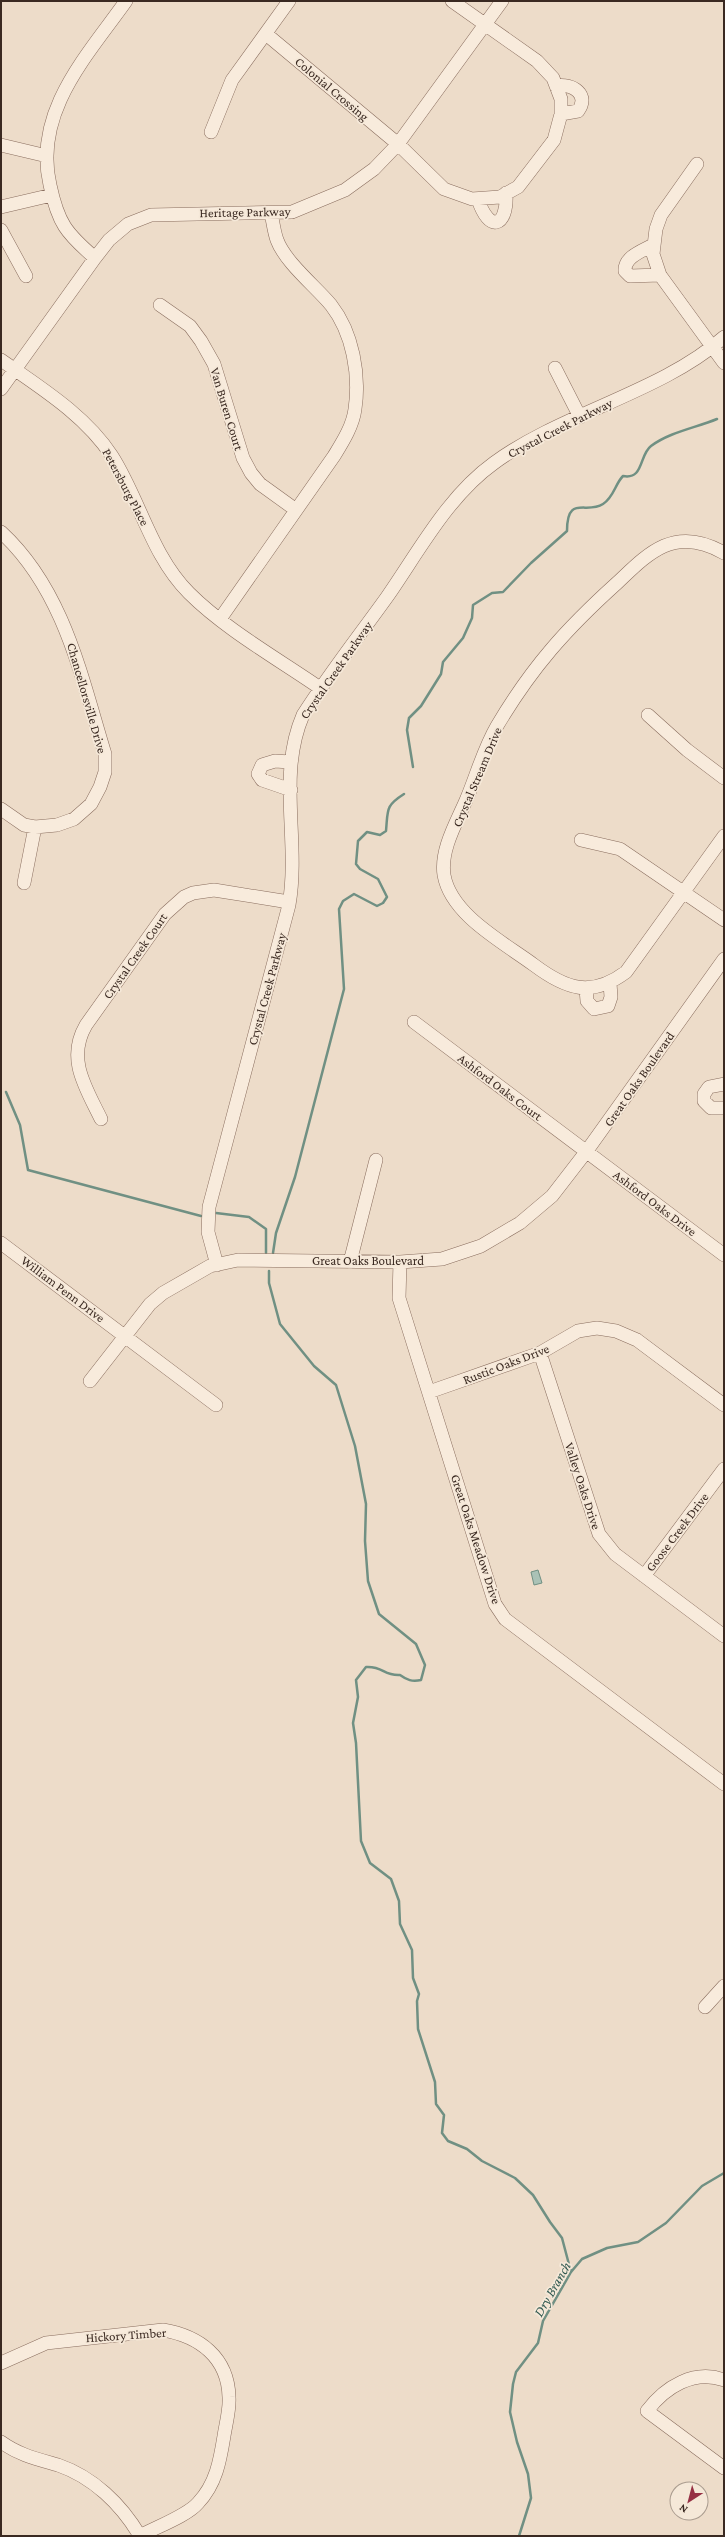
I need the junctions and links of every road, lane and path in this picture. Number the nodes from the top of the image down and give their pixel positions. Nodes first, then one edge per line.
1 (126, 1) edge
2 (289, 1) edge
3 (452, 1) edge
4 (502, 1) edge
5 (485, 25) junction
6 (266, 34) junction
7 (556, 86) junction
8 (561, 114) junction
9 (211, 132) dead end
10 (398, 144) junction
11 (1, 145) edge
12 (46, 156) junction
13 (697, 164) dead end
14 (506, 193) junction
15 (52, 195) junction
16 (478, 199) junction
17 (1, 206) edge
18 (271, 213) junction
19 (1, 230) edge
20 (653, 246) junction
21 (95, 258) junction
22 (660, 275) junction
23 (26, 276) dead end
24 (160, 305) dead end
25 (724, 336) edge
26 (712, 347) junction
27 (1, 360) edge
28 (724, 363) edge
29 (555, 368) dead end
30 (15, 370) junction
31 (1, 389) edge
32 (580, 417) junction
33 (296, 510) junction
34 (1, 532) edge
35 (724, 553) edge
36 (220, 619) junction
37 (320, 688) junction
38 (648, 715) dead end
39 (290, 762) junction
40 (724, 778) edge
41 (291, 790) junction
42 (1, 809) edge
43 (35, 827) junction
44 (724, 836) edge
45 (581, 840) dead end
46 (24, 883) dead end
47 (684, 892) junction
48 (289, 902) junction
49 (724, 920) edge
50 (724, 959) edge
51 (610, 983) junction
52 (586, 989) junction
53 (414, 1022) dead end
54 (724, 1084) edge
55 (724, 1108) edge
56 (101, 1119) dead end
57 (586, 1152) junction
58 (376, 1160) dead end
59 (1, 1243) edge
60 (724, 1254) edge
61 (350, 1262) junction
62 (400, 1262) junction
63 (217, 1265) junction
64 (124, 1335) junction
65 (540, 1353) junction
66 (90, 1381) dead end
67 (429, 1392) junction
68 (216, 1405) dead end
69 (724, 1405) edge
70 (724, 1469) edge
71 (644, 1576) junction
72 (724, 1636) edge
73 (724, 1784) edge
74 (724, 1986) edge
75 (705, 2007) dead end
76 (1, 2363) edge
77 (724, 2380) edge
78 (1, 2442) edge
79 (724, 2468) edge
80 (140, 2536) edge

1 - 12 street
2 - 6 street
3 - 5 street
4 - 5 street, Heritage Parkway
5 - 7 street
5 - 10 street, Heritage Parkway
6 - 9 street
6 - 10 street, Colonial Crossing
7 - 8 street
7 - 8 street
8 - 14 street, Colonial Crossing
10 - 16 street, Colonial Crossing
10 - 18 street, Heritage Parkway
11 - 12 street
12 - 15 street
13 - 20 street
14 - 16 street, Colonial Crossing
14 - 16 street
15 - 17 street
15 - 21 street
18 - 21 street, Heritage Parkway
18 - 33 street
19 - 23 street
20 - 22 street
20 - 22 street
21 - 30 street, Heritage Parkway
22 - 26 street
24 - 33 street, Van Buren Court
25 - 26 street, Crystal Creek Parkway
26 - 28 street
26 - 32 street, Crystal Creek Parkway
27 - 30 street, Petersburg Place
29 - 32 street
30 - 31 street, Heritage Parkway
30 - 36 street, Petersburg Place
32 - 37 street, Crystal Creek Parkway
33 - 36 street
34 - 43 street, Chancellorsville Drive
35 - 52 street, Crystal Stream Drive
36 - 37 street, Petersburg Place
37 - 39 street, Crystal Creek Parkway
38 - 40 street
39 - 41 street, Crystal Creek Parkway
39 - 41 street
41 - 48 street, Crystal Creek Parkway
42 - 43 street, Chancellorsville Drive
43 - 46 street
44 - 47 street, Crystal Stream Drive
45 - 47 street
47 - 49 street
47 - 51 street, Crystal Stream Drive
48 - 56 street, Crystal Creek Court
48 - 63 street, Crystal Creek Parkway
50 - 57 street, Great Oaks Boulevard
51 - 52 street, Crystal Stream Drive
51 - 52 street
53 - 57 street, Ashford Oaks Court
54 - 55 street
57 - 60 street, Ashford Oaks Drive
57 - 62 street, Great Oaks Boulevard
58 - 61 street
59 - 64 street, William Penn Drive
61 - 62 street, Great Oaks Boulevard
61 - 63 street, Great Oaks Boulevard
62 - 67 street, Great Oaks Meadow Drive
63 - 64 street, Great Oaks Boulevard
64 - 66 street, Great Oaks Boulevard
64 - 68 street, William Penn Drive
65 - 67 street, Rustic Oaks Drive
65 - 69 street, Rustic Oaks Drive
65 - 71 street, Valley Oaks Drive
67 - 73 street, Great Oaks Meadow Drive
70 - 71 street, Goose Creek Drive
71 - 72 street, Valley Oaks Drive
74 - 75 street
76 - 80 street, Hickory Timber
77 - 79 street
78 - 80 street

